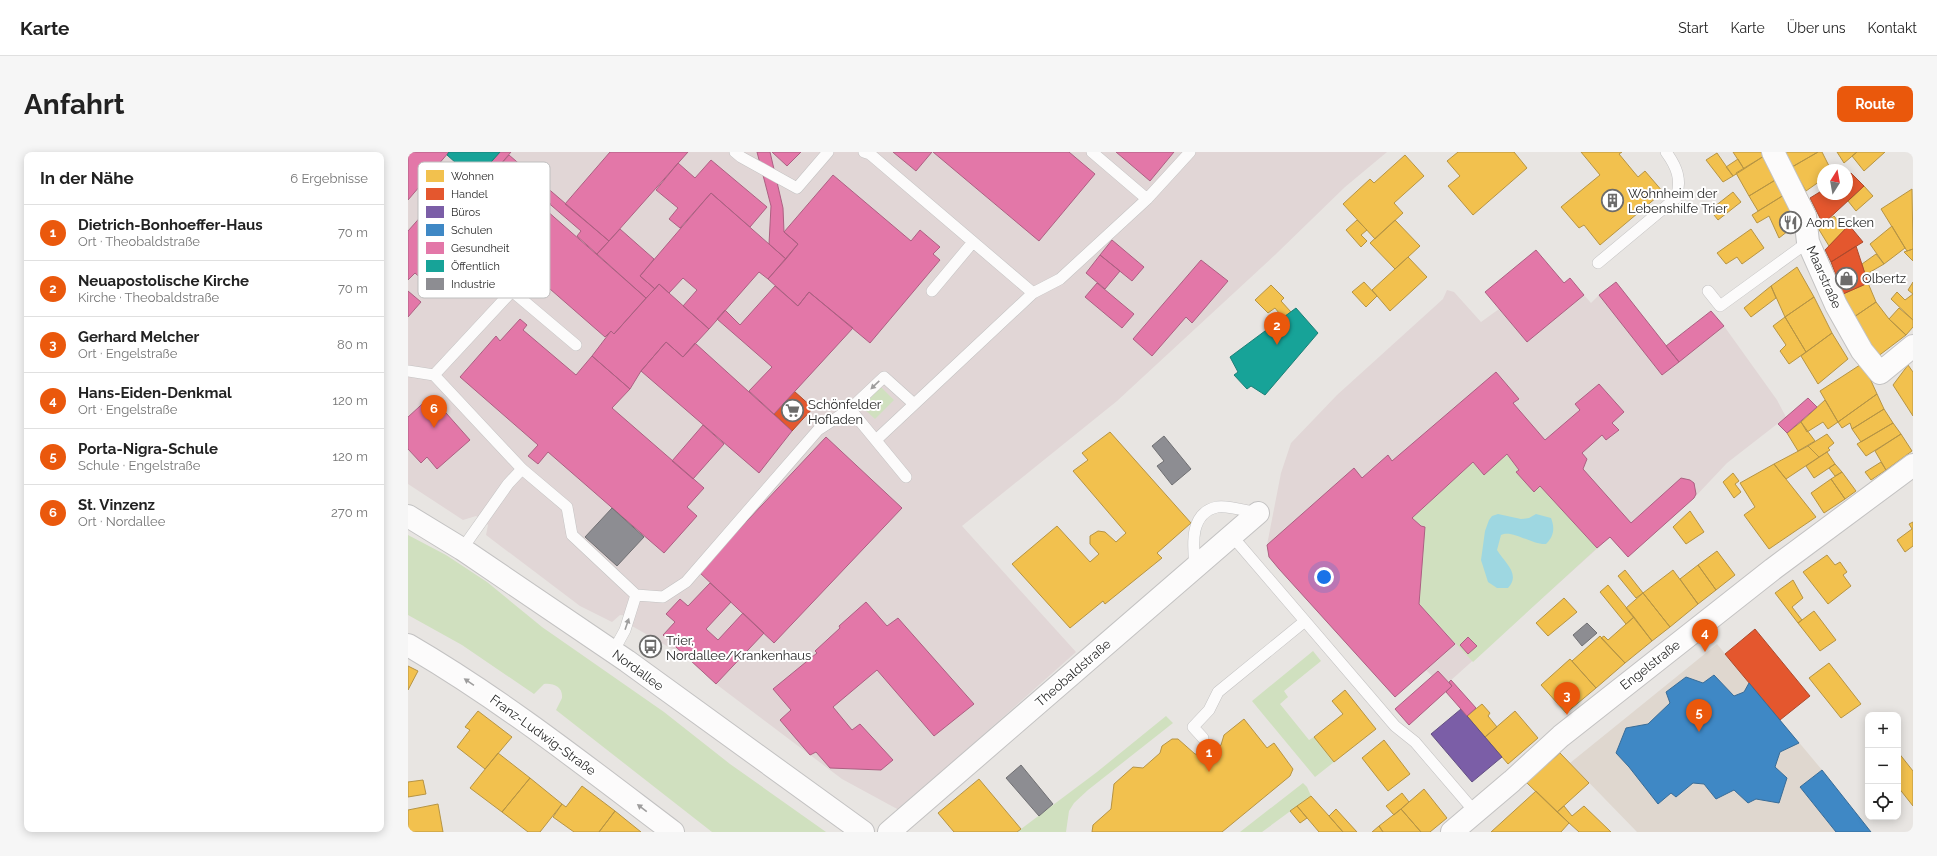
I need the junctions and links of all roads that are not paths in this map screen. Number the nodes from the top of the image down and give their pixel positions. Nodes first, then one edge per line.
1 (736, 152) edge
2 (828, 152) edge
3 (864, 152) edge
4 (1092, 152) edge
5 (1190, 152) edge
6 (1666, 152) edge
7 (1773, 152) edge
8 (1148, 199) junction
9 (973, 242) junction
10 (1808, 242) junction
11 (1598, 264) dead end
12 (932, 291) dead end
13 (1708, 291) dead end
14 (1033, 293) junction
15 (506, 298) edge
16 (520, 298) edge
17 (576, 345) dead end
18 (1913, 346) edge
19 (408, 371) edge
20 (434, 375) junction
21 (914, 404) junction
22 (850, 410) junction
23 (876, 440) junction
24 (1913, 465) edge
25 (522, 469) junction
26 (906, 477) dead end
27 (1258, 514) joint
28 (408, 516) edge
29 (1232, 536) junction
30 (462, 549) junction
31 (1195, 567) junction
32 (636, 595) junction
33 (1305, 621) junction
34 (408, 645) edge
35 (613, 652) junction
36 (1203, 738) dead end
37 (1475, 812) junction
38 (673, 832) edge
39 (863, 832) edge
40 (889, 832) edge
41 (1452, 832) edge

1 - 2 lane
3 - 9 lane
4 - 8 lane
5 - 8 lane
6 - 11 lane
7 - 10 street, Maarstraße
8 - 14 lane
9 - 12 lane
9 - 14 lane
10 - 13 lane
10 - 18 street, Maarstraße
14 - 21 lane
15 - 20 lane
16 - 17 lane
19 - 20 lane
20 - 25 lane
21 -> 22 lane
21 - 23 lane
22 - 23 lane
22 - 32 lane
23 - 26 lane
24 - 37 street, Engelstraße
25 - 30 lane
25 - 32 lane
27 - 29 street, Theobaldstraße
27 - 31 lane
28 - 30 street, Nordallee
29 - 31 street, Theobaldstraße
29 - 33 lane
30 - 35 street, Nordallee
31 - 40 street, Theobaldstraße
35 -> 32 lane
33 - 36 lane
33 - 37 lane
38 -> 34 street, Franz-Ludwig-Straße
35 - 39 street, Nordallee
37 - 41 street, Engelstraße

